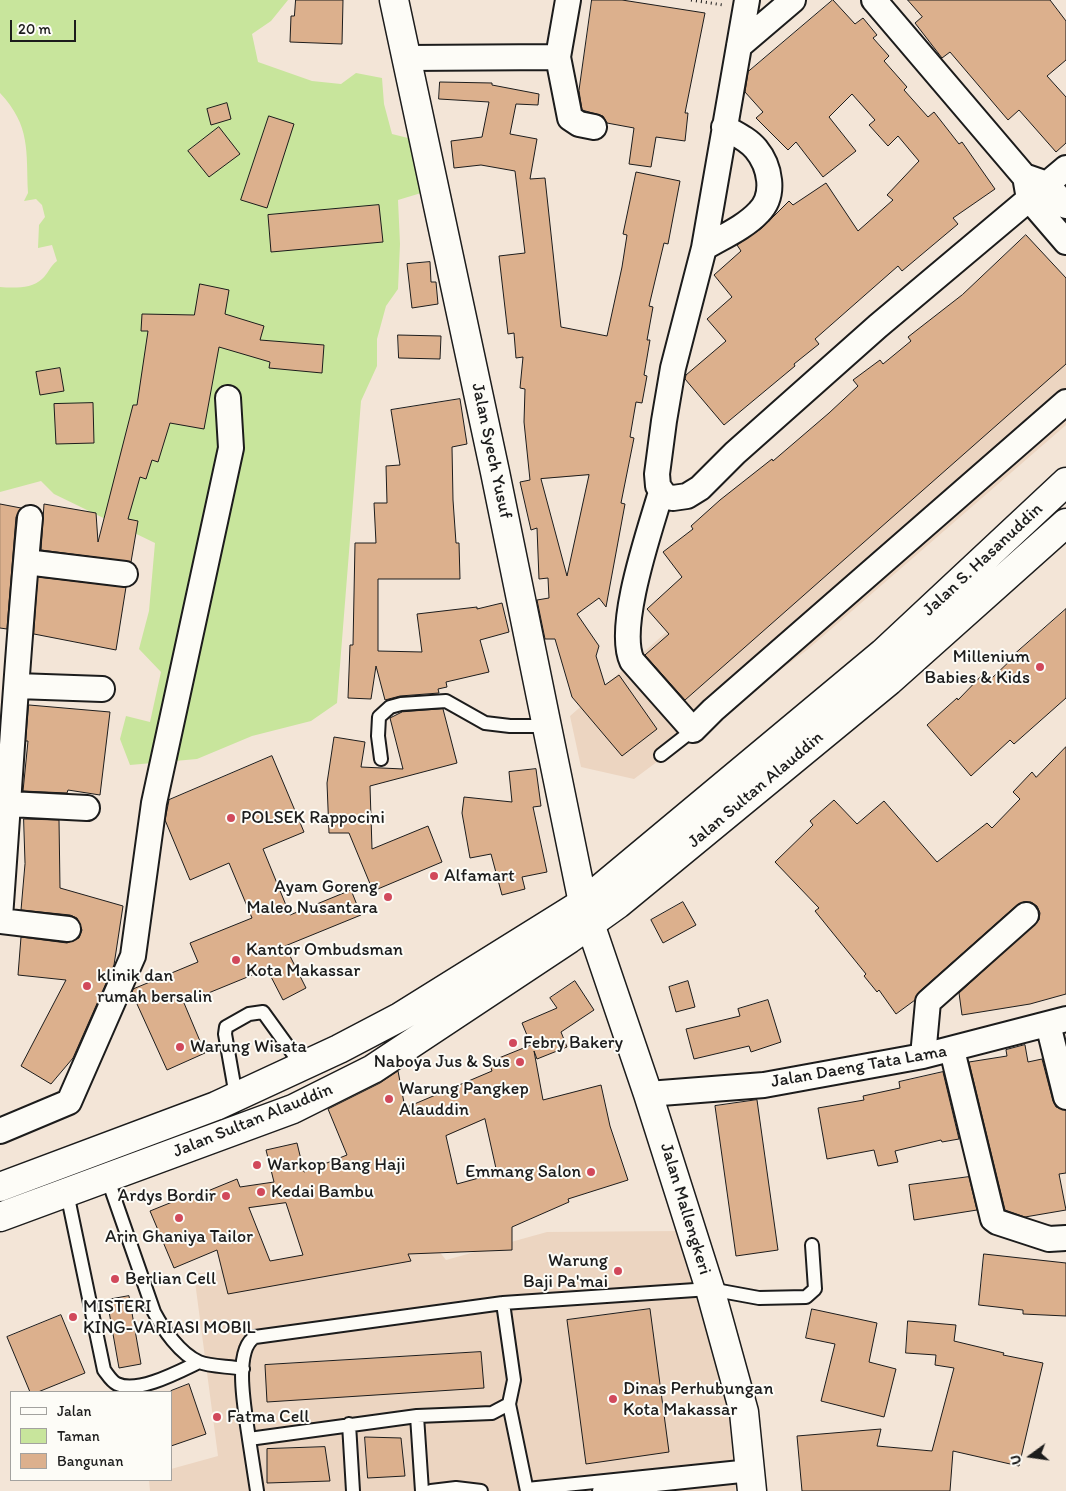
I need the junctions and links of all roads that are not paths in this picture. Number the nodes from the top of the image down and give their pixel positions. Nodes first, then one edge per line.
1 (394, 0) edge
2 (568, 0) edge
3 (793, 0) edge
4 (874, 0) edge
5 (747, 4) edge
6 (739, 46) junction
7 (407, 58) junction
8 (558, 58) junction
9 (594, 127) dead end
10 (724, 127) junction
11 (1066, 168) edge
12 (1038, 191) junction
13 (1066, 206) edge
14 (1066, 242) edge
15 (704, 248) junction
16 (228, 398) dead end
17 (1066, 402) edge
18 (1066, 482) edge
19 (661, 492) junction
20 (30, 518) dead end
21 (1066, 523) edge
22 (26, 562) junction
23 (125, 574) dead end
24 (9, 631) edge
25 (910, 645) junction
26 (17, 686) junction
27 (102, 689) dead end
28 (547, 726) junction
29 (693, 730) junction
30 (661, 756) dead end
31 (381, 759) dead end
32 (9, 804) junction
33 (87, 808) dead end
34 (1026, 915) dead end
35 (0, 916) edge
36 (589, 920) junction
37 (0, 921) edge
38 (68, 929) dead end
39 (1057, 1022) edge
40 (952, 1050) junction
41 (923, 1056) junction
42 (302, 1066) junction
43 (648, 1094) junction
44 (236, 1096) junction
45 (1066, 1098) edge
46 (0, 1131) edge
47 (108, 1177) junction
48 (0, 1187) edge
49 (66, 1192) junction
50 (0, 1217) edge
51 (1066, 1238) edge
52 (812, 1245) dead end
53 (710, 1289) junction
54 (503, 1303) junction
55 (199, 1362) junction
56 (243, 1368) junction
57 (509, 1404) junction
58 (417, 1416) junction
59 (349, 1424) junction
60 (249, 1439) junction
61 (751, 1478) edge
62 (527, 1490) edge
63 (257, 1491) edge
64 (353, 1491) edge
65 (422, 1491) edge
66 (431, 1491) edge
67 (481, 1491) edge
68 (599, 1491) edge

1 - 7 main road, Jalan Syech Yusuf
2 - 8 street
3 - 6 street
4 - 12 street
5 - 6 street
6 - 10 street
7 - 8 street
7 - 28 main road, Jalan Syech Yusuf
8 - 9 street
10 - 15 street
10 - 15 street
11 - 12 street
12 - 13 street
12 - 14 street
12 - 19 street
15 - 19 street
16 - 46 street
17 - 29 street
18 - 25 main road, Jalan S. Hasanuddin
19 - 29 street
20 - 22 street
21 - 25 main road, Jalan S. Hasanuddin
22 - 23 street
22 - 24 street
24 - 26 street
25 - 36 main road, Jalan Sultan Alauddin
26 - 27 street
26 - 32 street
28 - 31 lane
28 - 36 main road, Jalan Syech Yusuf
29 - 30 lane
32 - 33 street
32 - 35 street
34 - 41 street
36 - 42 main road, Jalan Sultan Alauddin
36 - 43 main road, Jalan Mallengkeri
36 - 47 main road, Jalan Sultan Alauddin
37 - 38 street
39 - 40 street, Jalan Daeng Tata Lama
39 - 45 street
40 - 41 street, Jalan Daeng Tata Lama
40 - 51 street
41 - 43 street, Jalan Daeng Tata Lama
42 - 44 main road, Jalan Sultan Alauddin
42 - 44 lane
43 - 53 main road, Jalan Mallengkeri
44 - 48 main road, Jalan Sultan Alauddin
47 - 49 main road, Jalan Sultan Alauddin
47 - 55 lane
49 - 50 main road, Jalan Sultan Alauddin
49 - 55 lane
52 - 53 lane
53 - 54 lane
53 - 61 main road, Jalan Mallengkeri
54 - 56 lane
54 - 57 lane
55 - 56 lane
56 - 60 lane
57 - 58 lane
57 - 62 lane
58 - 59 lane
58 - 65 lane
59 - 60 lane
59 - 64 lane
60 - 63 lane
61 - 62 lane
61 - 68 lane
66 - 67 lane

